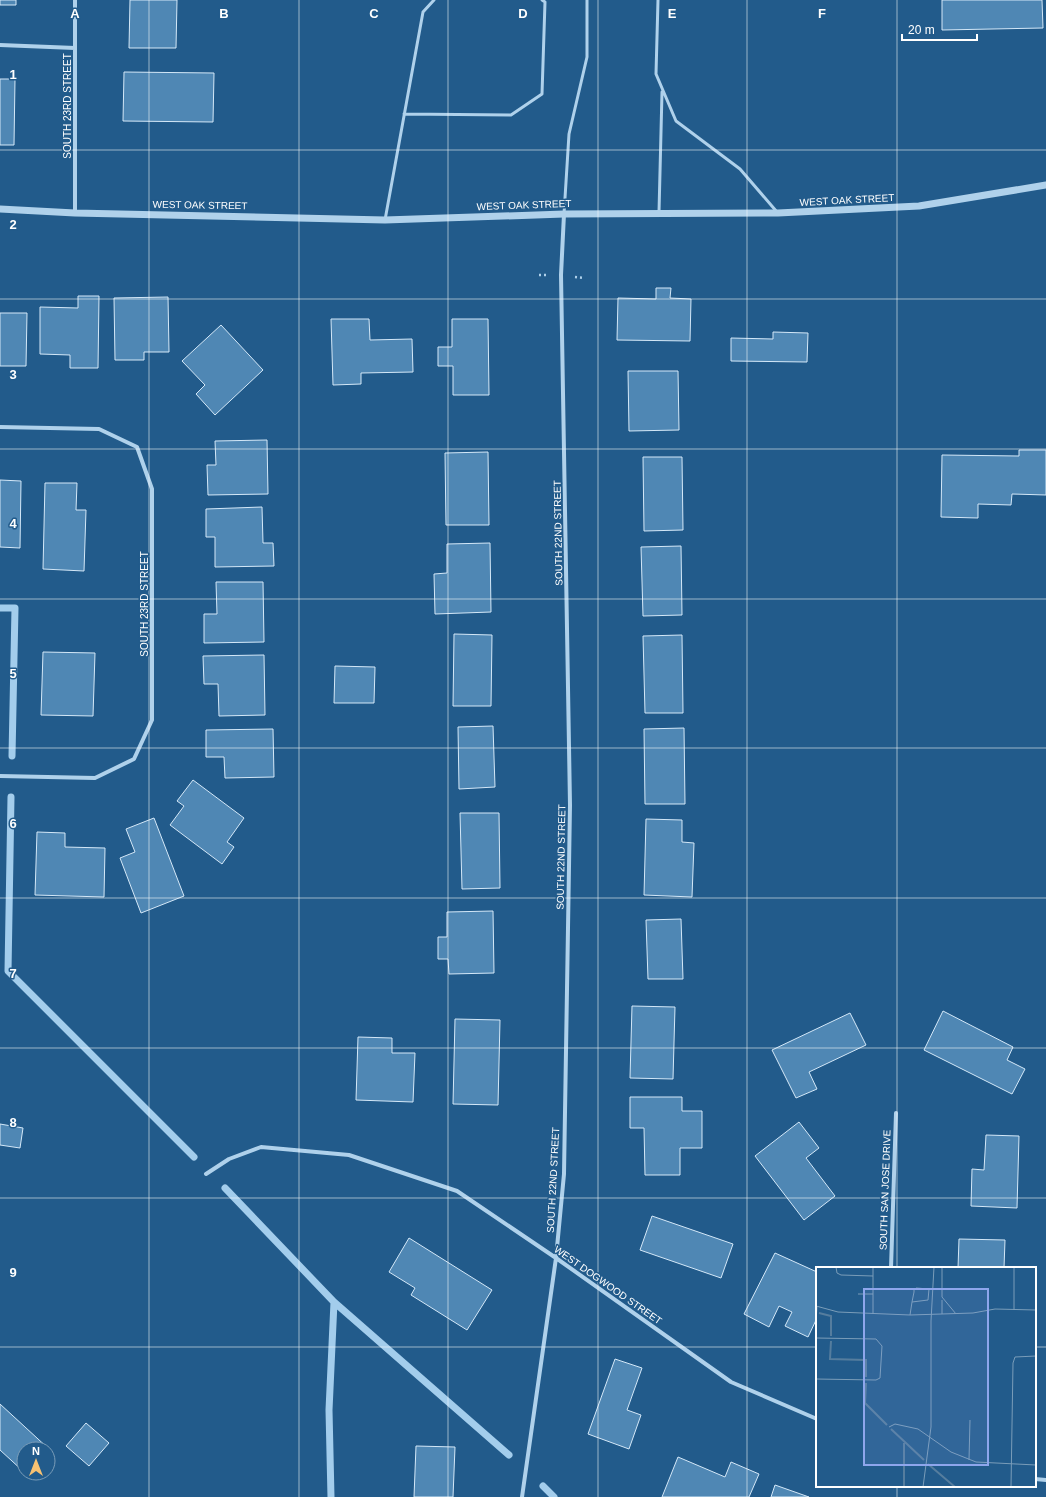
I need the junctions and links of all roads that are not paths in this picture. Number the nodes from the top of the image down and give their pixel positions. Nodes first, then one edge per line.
1 (75, 0) edge
2 (434, 0) edge
3 (542, 0) edge
4 (587, 0) edge
5 (658, 0) edge
6 (0, 45) edge
7 (75, 48) junction
8 (662, 88) junction
9 (404, 114) junction
10 (1046, 185) edge
11 (0, 209) edge
12 (75, 213) junction
13 (778, 213) junction
14 (564, 214) junction
15 (659, 214) junction
16 (385, 220) junction
17 (0, 427) edge
18 (0, 776) edge
19 (896, 1113) dead end
20 (206, 1174) dead end
21 (556, 1258) junction
22 (890, 1267) edge
23 (816, 1420) edge
24 (1036, 1479) edge
25 (1046, 1480) edge
26 (522, 1497) edge

1 - 7 street, SOUTH 23RD STREET
2 - 9 lane
3 - 9 lane
4 - 14 lane
5 - 8 lane
6 - 7 street
7 - 12 street, SOUTH 23RD STREET
8 - 13 lane
8 - 15 lane
9 - 16 lane
10 - 13 street, WEST OAK STREET
11 - 12 street, WEST OAK STREET
12 - 16 street, WEST OAK STREET
13 - 15 street, WEST OAK STREET
14 - 15 street, WEST OAK STREET
14 - 16 street, WEST OAK STREET
14 - 21 street, SOUTH 22ND STREET
17 - 18 street, SOUTH 23RD STREET
19 - 22 street, SOUTH SAN JOSE DRIVE
20 - 21 street, WEST DOGWOOD STREET
21 - 23 street, WEST DOGWOOD STREET
21 - 26 street, SOUTH 22ND STREET
24 - 25 street

